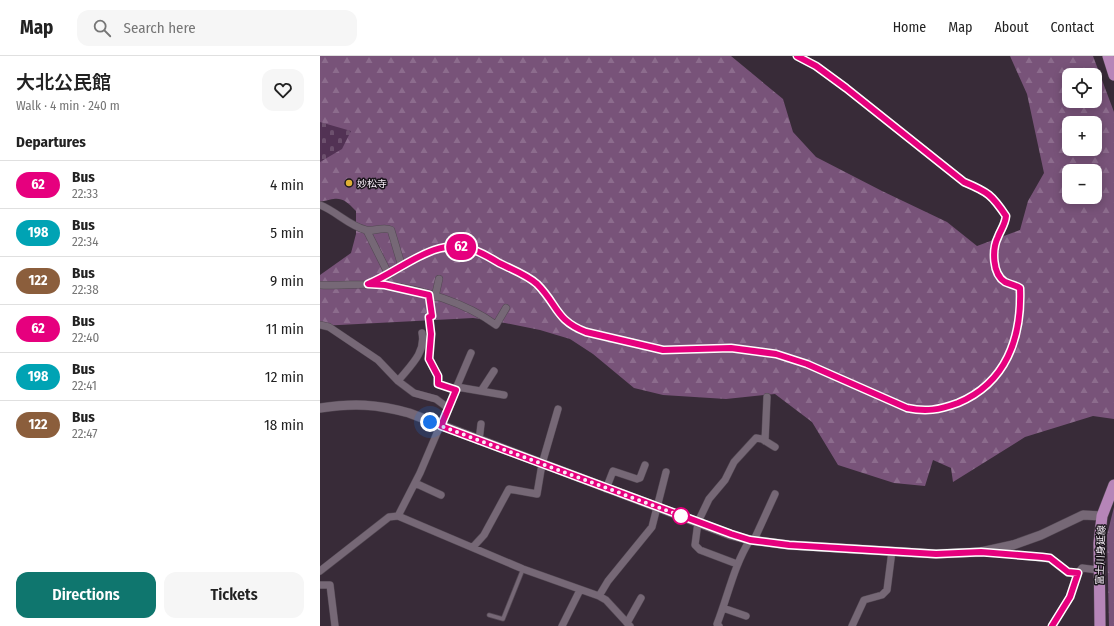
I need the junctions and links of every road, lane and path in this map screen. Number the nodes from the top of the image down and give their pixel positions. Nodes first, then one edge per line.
1 (797, 56) edge
2 (1108, 56) edge
3 (1114, 76) edge
4 (320, 205) edge
5 (367, 231) junction
6 (402, 267) junction
7 (389, 275) junction
8 (439, 279) dead end
9 (368, 284) junction
10 (320, 285) edge
11 (432, 296) junction
12 (506, 308) dead end
13 (320, 325) edge
14 (422, 333) dead end
15 (431, 334) joint
16 (471, 353) dead end
17 (494, 371) dead end
18 (398, 381) junction
19 (438, 384) joint
20 (456, 388) junction
21 (481, 391) junction
22 (504, 395) dead end
23 (767, 397) dead end
24 (320, 408) edge
25 (448, 408) junction
26 (558, 409) dead end
27 (481, 424) dead end
28 (441, 426) junction
29 (479, 441) junction
30 (765, 441) junction
31 (775, 447) dead end
32 (542, 464) junction
33 (646, 465) dead end
34 (666, 472) dead end
35 (415, 482) junction
36 (1114, 486) edge
37 (606, 488) junction
38 (775, 494) dead end
39 (441, 495) dead end
40 (657, 507) junction
41 (398, 516) junction
42 (1102, 516) junction
43 (698, 522) junction
44 (752, 540) junction
45 (473, 547) junction
46 (892, 551) junction
47 (981, 552) junction
48 (737, 564) junction
49 (523, 569) junction
50 (320, 570) edge
51 (1098, 570) junction
52 (1078, 573) junction
53 (320, 584) edge
54 (580, 590) junction
55 (599, 596) junction
56 (641, 598) dead end
57 (723, 608) junction
58 (488, 615) dead end
59 (746, 616) dead end
60 (629, 624) edge
61 (335, 626) edge
62 (562, 626) edge
63 (719, 626) edge
64 (852, 626) edge
65 (1052, 626) edge
66 (1100, 626) edge

1 - 6 street
2 - 3 main road
4 - 5 street
5 - 6 street
5 - 7 street
6 - 7 street
7 - 9 street
8 - 11 street
9 - 10 street
9 - 11 street
11 - 12 street
11 - 15 street
13 - 18 street
14 - 18 street
15 - 19 lane
16 - 20 street
17 - 21 street
18 - 25 street
19 - 20 street
20 - 21 street
20 - 25 street
21 - 22 street
23 - 30 street
24 - 28 street
25 - 28 street
26 - 32 street
27 - 29 street
28 - 29 street
28 - 35 street
29 - 32 street
30 - 31 street
30 - 43 street
32 - 37 street
32 - 45 street
33 - 37 street
34 - 40 street
35 - 39 street
35 - 41 street
36 - 42 main road, 富士川身延線
37 - 40 street
38 - 44 street
40 - 43 street
40 - 55 street
41 - 45 street
41 - 50 street
42 - 47 street
42 - 51 main road, 富士川身延線
43 - 44 street
43 - 48 street
44 - 46 street
44 - 48 street
45 - 49 street
46 - 47 street
46 - 64 street
47 - 52 street
48 - 57 street
49 - 54 street
49 - 58 lane
51 - 52 street
51 - 66 main road, 富士川身延線
52 - 65 street
53 - 61 street
54 - 55 street
54 - 62 street
55 - 60 street
56 - 60 street
57 - 59 street
57 - 63 street

